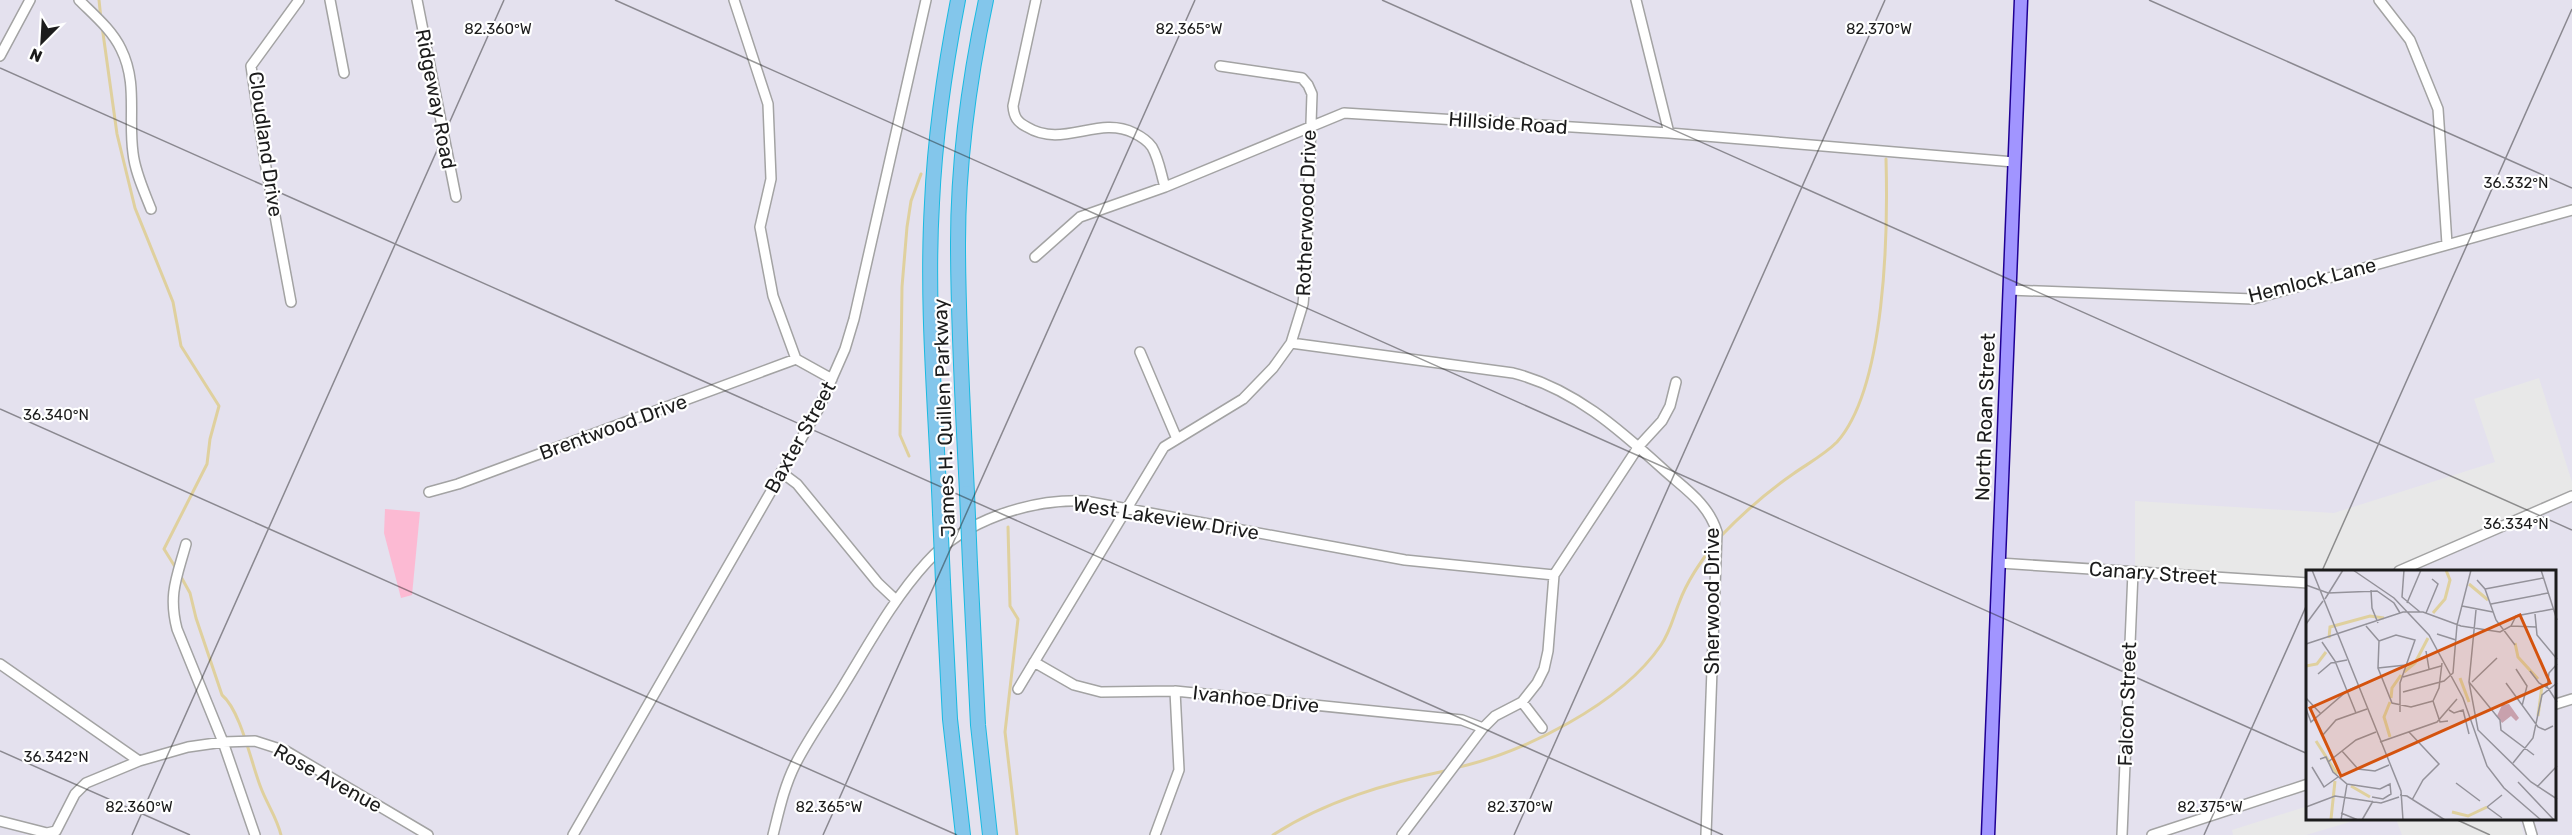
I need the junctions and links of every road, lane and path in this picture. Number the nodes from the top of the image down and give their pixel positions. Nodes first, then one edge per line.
1 (30, 0) edge
2 (79, 0) edge
3 (299, 0) edge
4 (330, 0) edge
5 (417, 0) edge
6 (734, 0) edge
7 (926, 0) edge
8 (958, 0) edge
9 (986, 0) edge
10 (1036, 0) edge
11 (1636, 0) edge
12 (2021, 0) edge
13 (2379, 0) edge
14 (0, 56) edge
15 (1220, 66) dead end
16 (344, 73) dead end
17 (1309, 128) junction
18 (1669, 133) junction
19 (2014, 162) junction
20 (1165, 187) junction
21 (456, 197) dead end
22 (152, 209) dead end
23 (2572, 210) edge
24 (2446, 244) junction
25 (1035, 257) dead end
26 (2009, 290) junction
27 (291, 302) dead end
28 (1291, 343) junction
29 (1140, 352) dead end
30 (796, 359) junction
31 (832, 379) junction
32 (1676, 382) dead end
33 (1177, 439) junction
34 (1639, 446) junction
35 (782, 472) junction
36 (429, 492) dead end
37 (2572, 496) edge
38 (1129, 508) junction
39 (186, 544) dead end
40 (1999, 563) junction
41 (2401, 570) edge
42 (2133, 572) junction
43 (1554, 575) junction
44 (2306, 583) edge
45 (896, 600) junction
46 (1034, 662) junction
47 (0, 664) edge
48 (1018, 689) dead end
49 (1175, 691) junction
50 (2572, 699) edge
51 (1522, 702) junction
52 (2557, 704) edge
53 (1483, 728) junction
54 (1542, 728) dead end
55 (223, 742) junction
56 (139, 761) junction
57 (2306, 785) edge
58 (2527, 820) edge
59 (0, 821) edge
60 (255, 835) edge
61 (428, 835) edge
62 (573, 835) edge
63 (773, 835) edge
64 (963, 835) edge
65 (990, 835) edge
66 (1155, 835) edge
67 (1402, 835) edge
68 (1706, 835) edge
69 (1988, 835) edge
70 (2122, 835) edge
71 (2152, 835) edge
72 (2532, 835) edge

1 - 14 street
2 - 22 street
3 - 27 street, Cloudland Drive
4 - 16 street
5 - 21 street, Ridgeway Road
6 - 30 street
7 - 31 street, Baxter Street
8 - 64 highway, James H. Quillen Parkway, bridge
9 - 65 highway, James H. Quillen Parkway, bridge
10 - 20 street
11 - 18 street
12 - 19 main road, North Roan Street
13 - 24 street
15 - 17 street, Rotherwood Drive
17 - 18 street, Hillside Road
17 - 20 street, Hillside Road
17 - 28 street, Rotherwood Drive
18 - 19 street, Hillside Road
19 - 26 main road, North Roan Street
20 - 25 street, Hillside Road
23 - 24 street, Hemlock Lane
24 - 26 street, Hemlock Lane
26 - 40 main road, North Roan Street
28 - 33 street, Rotherwood Drive
28 - 34 street, Sherwood Drive
29 - 33 street
30 - 31 street
30 - 36 street, Brentwood Drive
31 - 35 street, Baxter Street
32 - 34 street
33 - 38 street, Rotherwood Drive
34 - 43 street
34 - 68 street, Sherwood Drive
35 - 45 street
35 - 62 street, Baxter Street
37 - 41 street
38 - 43 street, West Lakeview Drive
38 - 45 street, West Lakeview Drive
38 - 46 street, Rotherwood Drive
39 - 55 street
40 - 42 street, Canary Street
40 - 69 main road, North Roan Street
42 - 44 street, Canary Street
42 - 70 street, Falcon Street
43 - 51 street
45 - 63 street, West Lakeview Drive
46 - 48 street, Rotherwood Drive
46 - 49 street, Ivanhoe Drive
47 - 56 street
49 - 53 street, Ivanhoe Drive
49 - 66 street
50 - 52 street
51 - 53 street
51 - 54 street
53 - 67 street
55 - 56 street, Rose Avenue
55 - 60 street
55 - 61 street, Rose Avenue
56 - 59 street, Rose Avenue
57 - 71 street
58 - 72 street

